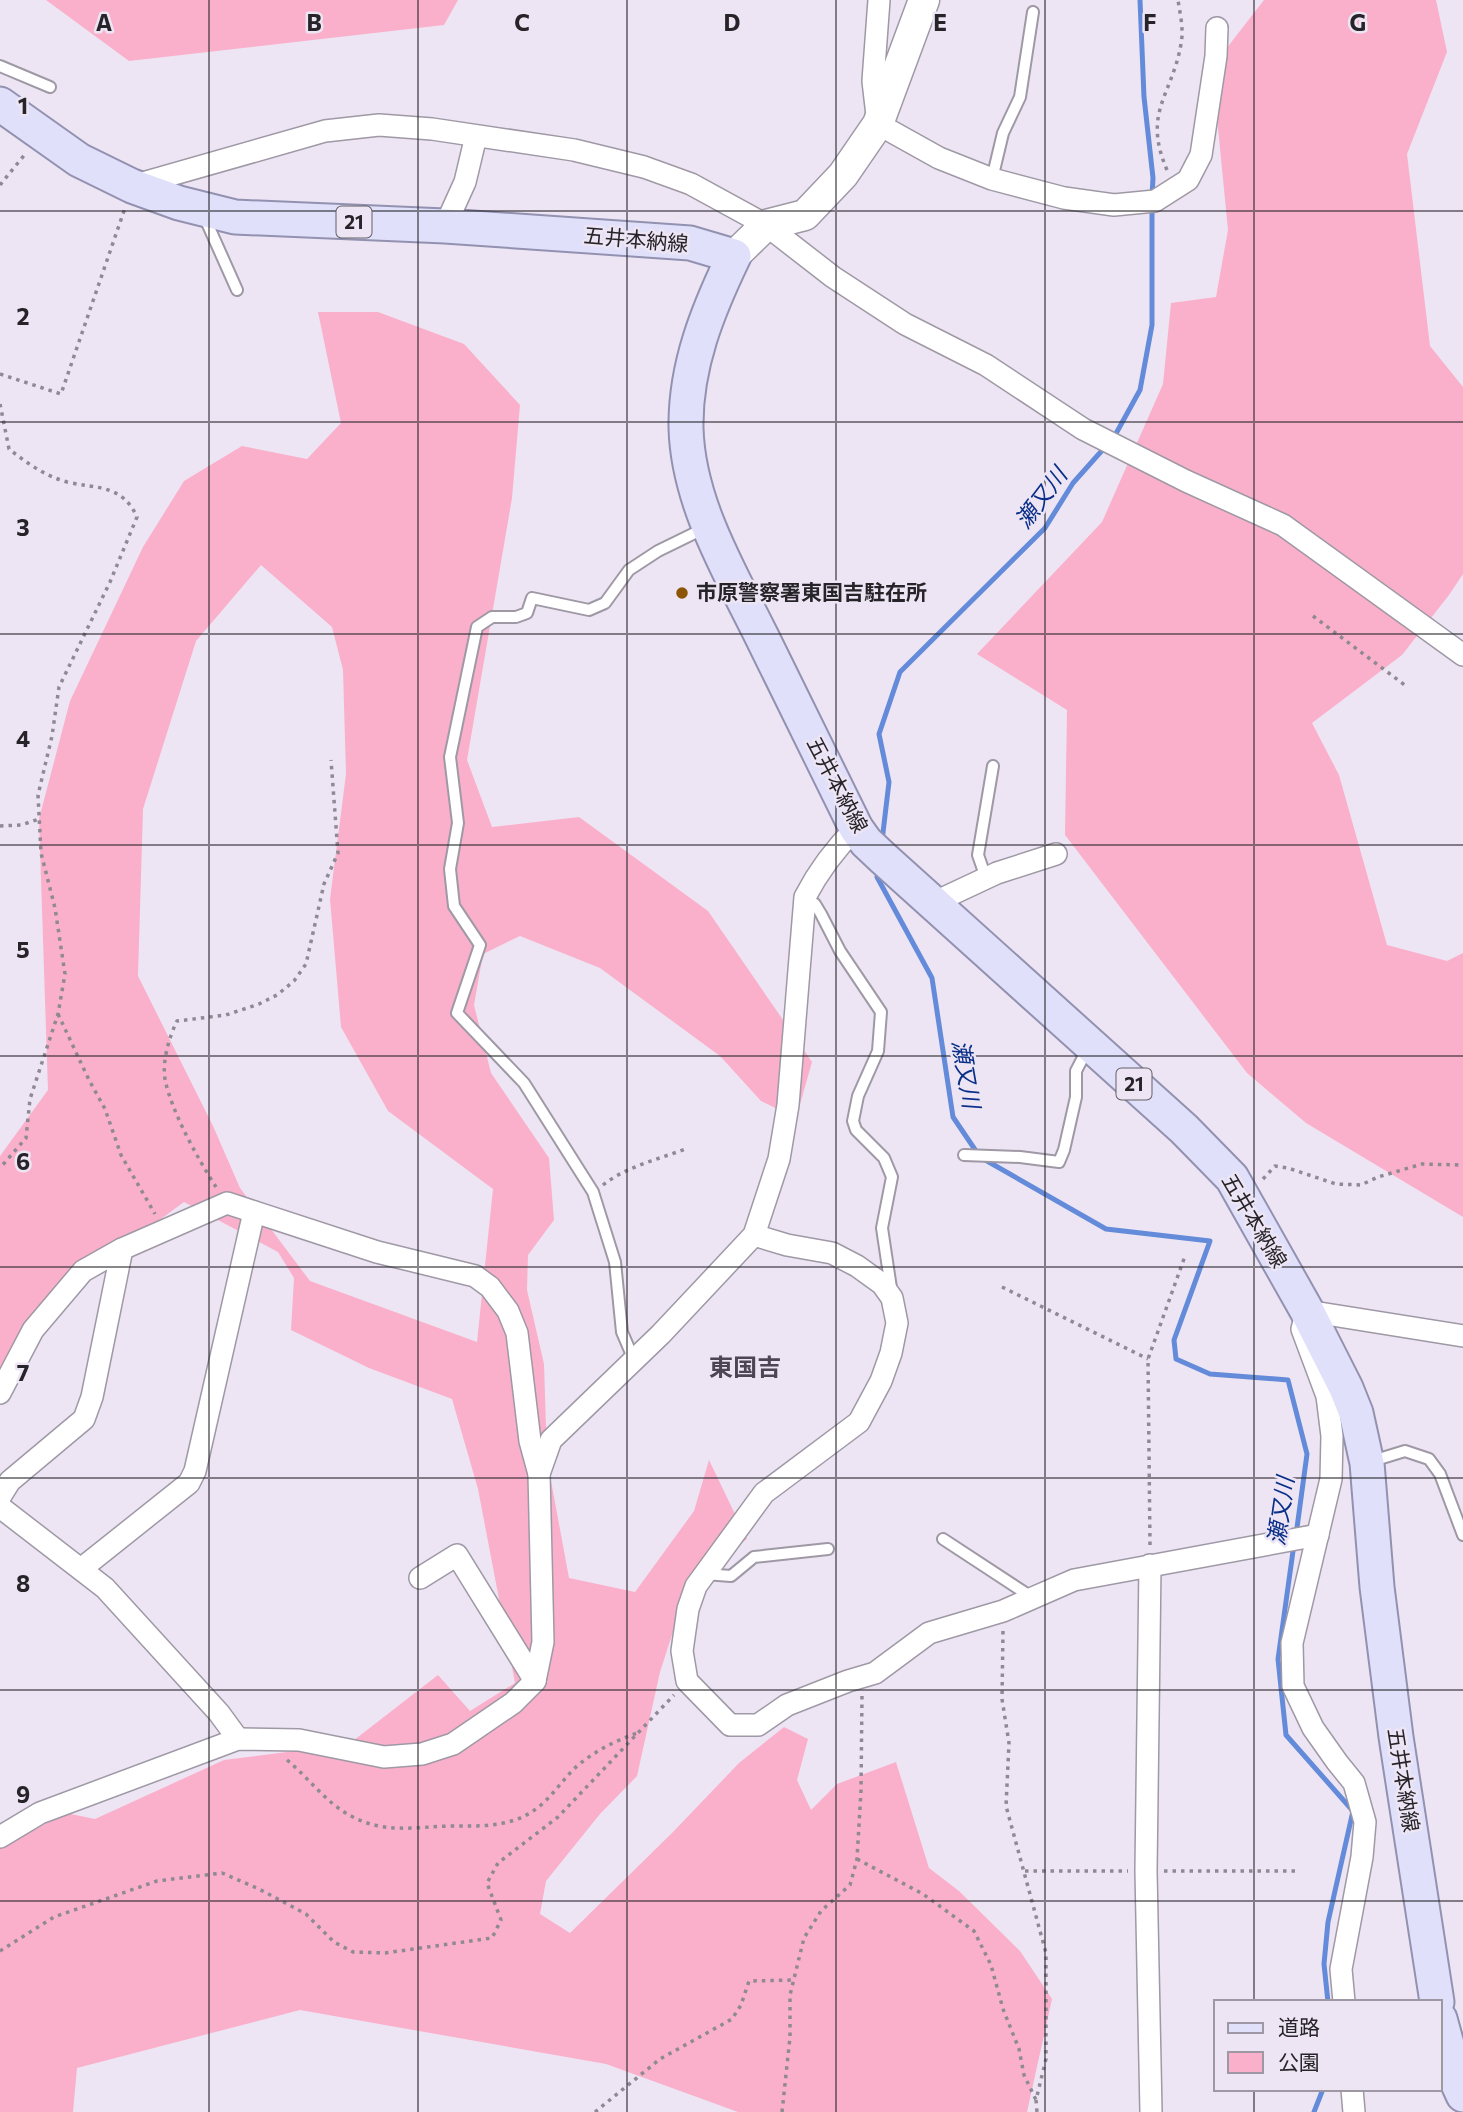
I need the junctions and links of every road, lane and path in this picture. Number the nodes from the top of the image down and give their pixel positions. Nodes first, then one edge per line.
1 (879, 0) edge
2 (924, 0) edge
3 (1178, 0) edge
4 (1033, 12) dead end
5 (1217, 29) dead end
6 (0, 66) edge
7 (50, 88) dead end
8 (0, 104) edge
9 (878, 124) junction
10 (41, 135) junction
11 (476, 136) junction
12 (992, 178) junction
13 (0, 186) edge
14 (132, 186) junction
15 (1175, 188) junction
16 (201, 209) junction
17 (766, 225) junction
18 (445, 226) junction
19 (734, 256) junction
20 (237, 290) dead end
21 (0, 374) edge
22 (0, 404) edge
23 (710, 525) junction
24 (1313, 616) dead end
25 (1463, 655) edge
26 (1406, 686) dead end
27 (331, 760) dead end
28 (993, 766) dead end
29 (39, 819) junction
30 (0, 826) edge
31 (856, 828) junction
32 (1056, 854) dead end
33 (986, 878) junction
34 (805, 897) junction
35 (933, 902) junction
36 (58, 1014) junction
37 (1090, 1044) junction
38 (688, 1148) dead end
39 (964, 1155) dead end
40 (1463, 1165) edge
41 (0, 1168) edge
42 (593, 1192) junction
43 (1246, 1200) junction
44 (227, 1203) junction
45 (254, 1212) junction
46 (165, 1231) junction
47 (754, 1235) junction
48 (122, 1249) junction
49 (1185, 1256) dead end
50 (1002, 1287) dead end
51 (892, 1298) junction
52 (1307, 1311) junction
53 (1463, 1336) edge
54 (1148, 1359) junction
55 (634, 1360) junction
56 (0, 1393) edge
57 (1367, 1463) junction
58 (539, 1474) junction
59 (0, 1497) edge
60 (0, 1507) edge
61 (1318, 1535) junction
62 (1463, 1535) edge
63 (943, 1539) dead end
64 (828, 1549) dead end
65 (1150, 1565) junction
66 (80, 1569) junction
67 (705, 1574) junction
68 (420, 1577) dead end
69 (1033, 1598) junction
70 (1003, 1611) junction
71 (863, 1676) junction
72 (535, 1681) junction
73 (687, 1681) junction
74 (638, 1733) junction
75 (238, 1739) junction
76 (286, 1759) dead end
77 (0, 1837) edge
78 (857, 1859) junction
79 (0, 1951) edge
80 (794, 1980) junction
81 (1344, 2000) edge
82 (1437, 2000) edge
83 (1442, 2026) edge
84 (1352, 2091) edge
85 (1463, 2095) edge
86 (1036, 2100) junction
87 (595, 2112) edge
88 (782, 2112) edge
89 (1037, 2112) edge
90 (1151, 2112) edge
91 (1354, 2112) edge

1 - 9 street
2 - 9 main road
3 - 15 path
4 - 12 lane
5 - 15 street
6 - 7 lane
8 - 10 main road, 五井本納線 / 21
9 - 12 street
9 - 17 main road
10 - 13 path
10 - 14 main road, 五井本納線 / 21
11 - 14 street
11 - 17 street
11 - 18 street
12 - 15 street
14 - 16 main road, 五井本納線 / 21
14 - 21 path
16 - 18 main road, 五井本納線 / 21
16 - 20 lane
17 - 19 main road
17 - 25 street
18 - 19 main road, 五井本納線 / 21
19 - 23 main road, 五井本納線 / 21
22 - 29 path
23 - 31 main road, 五井本納線 / 21
23 - 42 lane
24 - 26 path
27 - 44 path
28 - 33 lane
29 - 30 path
29 - 36 path
31 - 34 street
31 - 35 main road, 五井本納線 / 21
32 - 33 street
33 - 35 street
34 - 47 street
34 - 51 lane
35 - 37 main road, 五井本納線 / 21
36 - 41 path
36 - 46 path
37 - 39 lane
37 - 43 main road, 五井本納線 / 21
38 - 42 path
40 - 43 path
42 - 55 lane
43 - 52 main road, 五井本納線 / 21
44 - 45 street
44 - 46 street
45 - 58 street
45 - 66 street
46 - 48 street
47 - 51 street
47 - 55 street
48 - 56 street
48 - 59 street
49 - 54 path
50 - 54 path
51 - 67 street
52 - 53 street
52 - 57 main road, 五井本納線 / 21
52 - 61 street
54 - 65 path
55 - 58 street
57 - 62 lane
57 - 82 main road, 五井本納線 / 21
58 - 72 street
60 - 66 street
61 - 65 street
61 - 81 street
63 - 69 lane
64 - 67 lane
65 - 69 street
65 - 90 street
66 - 75 street
67 - 73 street
68 - 72 street
69 - 70 street
70 - 71 street
70 - 86 path
71 - 73 street
71 - 78 path
72 - 75 street
73 - 74 path
74 - 76 path
74 - 79 path
75 - 77 street
78 - 80 path
78 - 86 path
80 - 87 path
80 - 88 path
83 - 85 main road
84 - 91 street
86 - 89 path

